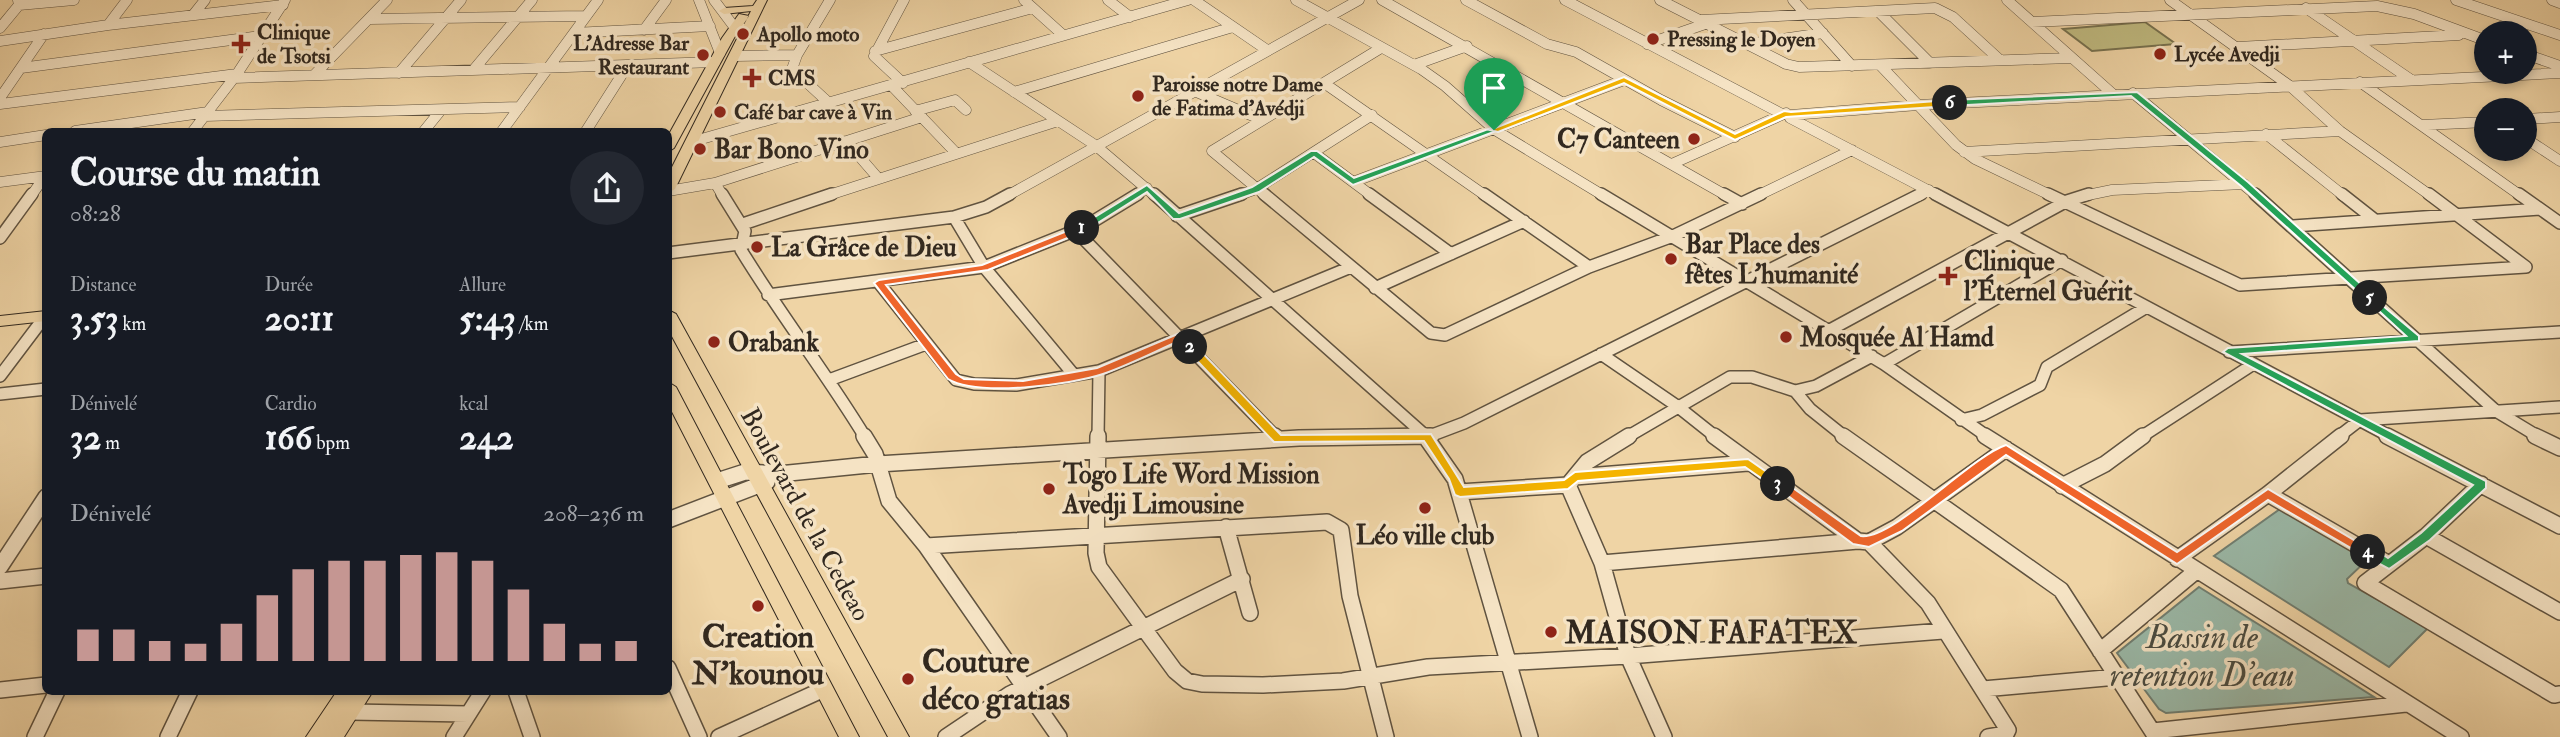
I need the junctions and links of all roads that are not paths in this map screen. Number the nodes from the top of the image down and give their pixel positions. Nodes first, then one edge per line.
1 (74, 0) edge
2 (127, 0) edge
3 (205, 0) edge
4 (387, 0) edge
5 (461, 0) edge
6 (532, 0) edge
7 (598, 0) edge
8 (666, 0) edge
9 (699, 0) edge
10 (713, 0) edge
11 (762, 0) edge
12 (830, 0) edge
13 (904, 0) edge
14 (1024, 0) edge
15 (1108, 0) edge
16 (1188, 0) edge
17 (1194, 0) edge
18 (1296, 0) edge
19 (1359, 0) edge
20 (1382, 0) edge
21 (1466, 0) edge
22 (1565, 0) edge
23 (1660, 0) edge
24 (1793, 0) edge
25 (2007, 0) edge
26 (2170, 0) edge
27 (2456, 0) edge
28 (2552, 0) edge
29 (284, 2) edge
30 (19, 3) edge
31 (2349, 3) edge
32 (2560, 3) edge
33 (752, 4) edge
34 (1033, 8) junction
35 (2306, 8) junction
36 (724, 11) junction
37 (1878, 11) junction
38 (1806, 14) junction
39 (2190, 14) junction
40 (193, 15) junction
41 (519, 15) junction
42 (586, 16) junction
43 (1130, 17) junction
44 (1324, 18) junction
45 (369, 19) junction
46 (443, 19) junction
47 (1704, 22) junction
48 (2032, 22) junction
49 (107, 25) junction
50 (1233, 27) junction
51 (0, 28) edge
52 (644, 30) junction
53 (712, 30) junction
54 (574, 33) junction
55 (1823, 33) junction
56 (44, 34) junction
57 (737, 34) junction
58 (1063, 35) junction
59 (2466, 35) junction
60 (2560, 35) edge
61 (261, 36) junction
62 (2474, 37) edge
63 (0, 41) edge
64 (2354, 41) junction
65 (1647, 44) junction
66 (1748, 44) junction
67 (1467, 46) junction
68 (2238, 47) junction
69 (1381, 48) junction
70 (1267, 50) junction
71 (875, 51) junction
72 (797, 55) junction
73 (736, 56) junction
74 (718, 58) junction
75 (2072, 58) junction
76 (2537, 58) edge
77 (2000, 60) junction
78 (969, 62) junction
79 (1930, 63) junction
80 (628, 65) junction
81 (1414, 65) junction
82 (1880, 65) junction
83 (1852, 66) junction
84 (2560, 66) edge
85 (549, 67) junction
86 (20, 68) junction
87 (475, 68) junction
88 (399, 73) junction
89 (2560, 73) edge
90 (314, 75) junction
91 (236, 76) junction
92 (2410, 79) junction
93 (1624, 80) junction
94 (2360, 82) junction
95 (903, 83) junction
96 (1324, 83) junction
97 (892, 86) junction
98 (2291, 86) junction
99 (1194, 91) junction
100 (1014, 92) junction
101 (2133, 93) junction
102 (2114, 95) junction
103 (0, 98) edge
104 (1566, 102) junction
105 (829, 103) junction
106 (0, 104) edge
107 (1918, 105) junction
108 (520, 107) junction
109 (441, 110) junction
110 (966, 110) dead end
111 (206, 114) junction
112 (918, 114) junction
113 (1372, 115) junction
114 (1786, 116) junction
115 (2560, 117) edge
116 (2537, 118) edge
117 (1262, 120) junction
118 (1058, 121) junction
119 (2474, 123) edge
120 (2422, 125) junction
121 (98, 128) edge
122 (194, 128) edge
123 (426, 128) edge
124 (504, 128) edge
125 (588, 128) edge
126 (1494, 130) junction
127 (2340, 131) junction
128 (2266, 134) junction
129 (42, 136) edge
130 (1735, 137) junction
131 (2186, 138) junction
132 (672, 141) edge
133 (846, 141) junction
134 (0, 142) edge
135 (691, 142) junction
136 (1095, 145) junction
137 (2537, 146) edge
138 (1852, 150) junction
139 (1964, 152) junction
140 (956, 153) junction
141 (1314, 153) junction
142 (1428, 154) junction
143 (2560, 161) edge
144 (1674, 163) junction
145 (42, 177) edge
146 (878, 178) junction
147 (42, 181) edge
148 (0, 182) edge
149 (672, 182) edge
150 (1353, 182) junction
151 (715, 183) junction
152 (2244, 184) junction
153 (1147, 188) junction
154 (672, 189) edge
155 (1256, 190) junction
156 (1929, 190) junction
157 (2067, 201) junction
158 (1742, 204) junction
159 (2540, 209) junction
160 (2459, 215) junction
161 (1177, 216) junction
162 (954, 217) junction
163 (2375, 220) junction
164 (1524, 221) junction
165 (2560, 223) edge
166 (743, 224) junction
167 (2293, 226) junction
168 (5, 227) edge
169 (1076, 231) junction
170 (2011, 233) junction
171 (1673, 236) junction
172 (0, 238) edge
173 (741, 242) junction
174 (714, 245) junction
175 (672, 246) edge
176 (672, 252) edge
177 (1451, 254) junction
178 (2062, 260) junction
179 (1589, 267) junction
180 (985, 268) junction
181 (1351, 268) junction
182 (2349, 279) junction
183 (1748, 282) junction
184 (879, 283) junction
185 (1375, 288) junction
186 (768, 295) junction
187 (1273, 300) junction
188 (2145, 307) junction
189 (0, 321) edge
190 (42, 321) edge
191 (42, 321) edge
192 (672, 321) edge
193 (42, 324) edge
194 (0, 328) edge
195 (1828, 331) junction
196 (2560, 332) edge
197 (1180, 336) junction
198 (2416, 339) junction
199 (926, 344) junction
200 (2228, 352) junction
201 (1601, 354) junction
202 (1872, 356) junction
203 (1884, 364) junction
204 (2252, 365) junction
205 (1099, 372) junction
206 (1074, 375) junction
207 (0, 376) edge
208 (830, 380) junction
209 (42, 389) edge
210 (1795, 391) junction
211 (0, 394) edge
212 (672, 395) edge
213 (1677, 406) junction
214 (2560, 407) edge
215 (2496, 411) junction
216 (1961, 420) junction
217 (2360, 420) junction
218 (1427, 437) junction
219 (1278, 439) junction
220 (2560, 448) edge
221 (2006, 449) junction
222 (1097, 451) junction
223 (1748, 463) junction
224 (878, 464) junction
225 (757, 479) junction
226 (1571, 481) junction
227 (2481, 484) junction
228 (2062, 486) junction
229 (721, 489) junction
230 (1460, 492) junction
231 (2268, 494) junction
232 (1934, 498) junction
233 (42, 504) edge
234 (672, 518) edge
235 (2560, 526) edge
236 (1226, 527) junction
237 (1096, 534) junction
238 (2426, 536) junction
239 (1863, 541) junction
240 (926, 546) junction
241 (2177, 559) junction
242 (1602, 563) junction
243 (2389, 564) junction
244 (2196, 571) junction
245 (42, 576) edge
246 (1, 579) edge
247 (1242, 579) junction
248 (2560, 612) edge
249 (1250, 613) dead end
250 (1144, 629) junction
251 (1943, 631) junction
252 (2100, 651) junction
253 (1628, 656) junction
254 (1508, 664) junction
255 (1372, 674) junction
256 (672, 677) edge
257 (2117, 677) junction
258 (42, 685) edge
259 (1026, 686) junction
260 (824, 689) junction
261 (1983, 689) junction
262 (0, 690) edge
263 (2560, 694) edge
264 (55, 695) edge
265 (188, 695) edge
266 (480, 695) edge
267 (517, 695) edge
268 (349, 702) edge
269 (2406, 704) junction
270 (468, 714) junction
271 (2154, 734) edge
272 (35, 737) edge
273 (168, 737) edge
274 (316, 737) edge
275 (333, 737) edge
276 (454, 737) edge
277 (532, 737) edge
278 (699, 737) edge
279 (719, 737) edge
280 (849, 737) edge
281 (899, 737) edge
282 (946, 737) edge
283 (1059, 737) edge
284 (1386, 737) edge
285 (1530, 737) edge
286 (1664, 737) edge
287 (1987, 737) edge
288 (2461, 737) edge

1 - 30 street
2 - 49 street
3 - 40 street
4 - 45 street
5 - 46 street
6 - 41 street
7 - 42 street
8 - 52 street
9 - 53 street
10 - 36 street
11 - 57 main road
12 - 72 street
13 - 71 street
14 - 34 street
15 - 43 street
16 - 43 street
17 - 50 street
18 - 44 street
19 - 44 street
20 - 67 street
21 - 93 street
22 - 65 street
23 - 47 street
24 - 38 street
25 - 48 street
26 - 39 street
27 - 60 street
28 - 32 street
29 - 40 street
29 - 61 street
30 - 51 street
31 - 35 street
31 - 59 street
33 - 36 main road
33 - 57 main road
34 - 58 street
34 - 71 street
35 - 39 street
35 - 64 street
36 - 57 street
37 - 38 street
37 - 77 street
37 - 79 street
38 - 47 street
38 - 55 street
39 - 48 street
39 - 68 street
40 - 49 street
41 - 42 street
41 - 46 street
41 - 87 street
42 - 54 street
43 - 58 street
44 - 69 street
44 - 70 street
45 - 46 street
45 - 90 street
46 - 88 street
47 - 65 street
47 - 66 street
48 - 75 street
49 - 56 street
50 - 70 street
50 - 100 street
52 - 53 street
52 - 54 street
53 - 57 street
53 - 74 street
54 - 85 street
55 - 66 street
55 - 83 street
56 - 63 street
56 - 86 street
57 - 73 main road
57 - 74 main road
58 - 78 street
59 - 62 street
59 - 64 street
61 - 86 street
61 - 91 street
64 - 68 street
64 - 92 street
65 - 114 street
66 - 83 street
67 - 81 street
67 - 104 street
68 - 98 street
69 - 81 street
69 - 96 street
70 - 99 street
71 - 95 street
72 - 73 street
72 - 105 street
73 - 135 main road
74 - 80 street
74 - 132 main road
75 - 77 street
75 - 102 street
76 - 84 street
77 - 79 street
78 - 95 street
78 - 100 street
79 - 82 street
80 - 85 street
80 - 125 street
81 - 126 street
82 - 83 street
82 - 107 street
85 - 87 street
85 - 108 street
86 - 103 street
87 - 88 street
88 - 90 street
89 - 92 street
90 - 91 street
91 - 106 street
91 - 111 street
92 - 94 street
93 - 104 street
93 - 130 street
94 - 98 street
94 - 120 street
95 - 97 street
96 - 113 street
96 - 117 street
97 - 105 street
97 - 112 street
98 - 101 street
98 - 127 street
99 - 117 street
99 - 136 street
100 - 118 street
101 - 102 street
101 - 131 street
102 - 107 street
104 - 126 street
104 - 144 street
105 - 135 street
107 - 114 street
107 - 139 street
108 - 109 street
108 - 124 street
109 - 111 street
109 - 123 street
110 - 112 street
111 - 121 street
111 - 122 street
112 - 133 street
112 - 140 street
113 - 141 street
113 - 142 street
114 - 130 street
114 - 138 street
115 - 116 street
117 - 155 street
118 - 136 street
118 - 140 street
119 - 120 street
120 - 159 street
126 - 142 street
126 - 171 street
127 - 128 street
127 - 160 street
128 - 131 street
128 - 163 street
129 - 134 street
130 - 144 street
131 - 139 street
131 - 152 street
133 - 146 street
133 - 151 street
135 - 149 main road
136 - 153 street
136 - 162 street
137 - 143 street
138 - 156 street
138 - 158 street
139 - 157 street
140 - 146 street
141 - 150 street
141 - 155 street
142 - 150 street
142 - 164 street
144 - 158 street
145 - 148 street
146 - 166 street
147 - 168 street
150 - 177 street
151 - 154 street
151 - 166 street
152 - 157 street
152 - 167 street
153 - 161 street
153 - 169 street
155 - 161 street
155 - 181 street
156 - 170 street
156 - 183 street
157 - 170 street
157 - 182 street
158 - 171 street
159 - 160 street
159 - 165 street
160 - 163 street
160 - 182 street
161 - 187 street
162 - 173 street
162 - 180 street
163 - 167 street
164 - 177 street
164 - 179 street
166 - 173 street
167 - 182 street
168 - 172 street
169 - 180 street
169 - 197 street
170 - 178 street
170 - 195 street
171 - 179 street
171 - 183 street
173 - 174 street
173 - 186 street
174 - 175 street
174 - 176 street
177 - 185 street
178 - 188 street
178 - 203 street
179 - 185 street
180 - 184 street
180 - 206 street
181 - 185 street
181 - 187 street
182 - 198 street
183 - 195 street
183 - 201 street
184 - 186 street
184 - 199 street
186 - 208 street
187 - 197 street
187 - 218 street
188 - 200 street
188 - 216 street
189 - 190 main road
191 - 194 main road
192 - 225 main road, Boulevard de la Cedeao
193 - 207 street
195 - 202 street
196 - 198 street
197 - 205 street
197 - 219 street
198 - 200 street
198 - 215 street
199 - 206 street
199 - 208 street
200 - 204 street
201 - 213 street
201 - 218 street
202 - 203 street
202 - 210 street
203 - 216 street
204 - 217 street
204 - 228 street
205 - 206 street
205 - 222 street
208 - 224 street
209 - 211 street
210 - 213 street
210 - 232 street
212 - 229 main road
213 - 223 street
213 - 226 street
214 - 215 street
215 - 217 street
215 - 220 street
216 - 221 street
217 - 227 street
217 - 231 street
218 - 219 street
218 - 230 street
219 - 222 street
221 - 228 street
221 - 232 street
222 - 224 street
222 - 237 street
223 - 226 street
223 - 239 street
224 - 225 street
224 - 240 street
225 - 229 street
225 - 229 street
225 - 281 main road, Boulevard de la Cedeao
226 - 230 street
226 - 242 street
227 - 235 street
227 - 238 street
228 - 241 street
229 - 234 street
229 - 260 main road
230 - 254 street
231 - 241 street
231 - 243 street
232 - 239 street
232 - 252 street
233 - 246 street
236 - 237 street
236 - 247 street
236 - 255 street
237 - 240 street
237 - 250 street
238 - 243 street
238 - 248 street
239 - 242 street
239 - 251 street
240 - 259 street
241 - 244 street
242 - 253 street
243 - 263 street
244 - 252 street
244 - 269 street
245 - 246 street
247 - 249 street
247 - 250 street
250 - 255 street
250 - 259 street
251 - 253 street
251 - 261 street
252 - 257 street
253 - 254 street
253 - 286 street
254 - 255 street
254 - 285 street
255 - 284 street
256 - 278 street
257 - 261 street
257 - 271 street
258 - 262 street
259 - 282 street
259 - 283 street
260 - 279 street
260 - 280 main road
261 - 287 street
264 - 272 street
265 - 273 street
266 - 270 street
267 - 277 street
268 - 270 street
268 - 274 main road
268 - 275 main road
269 - 271 street
269 - 288 street
270 - 276 street

